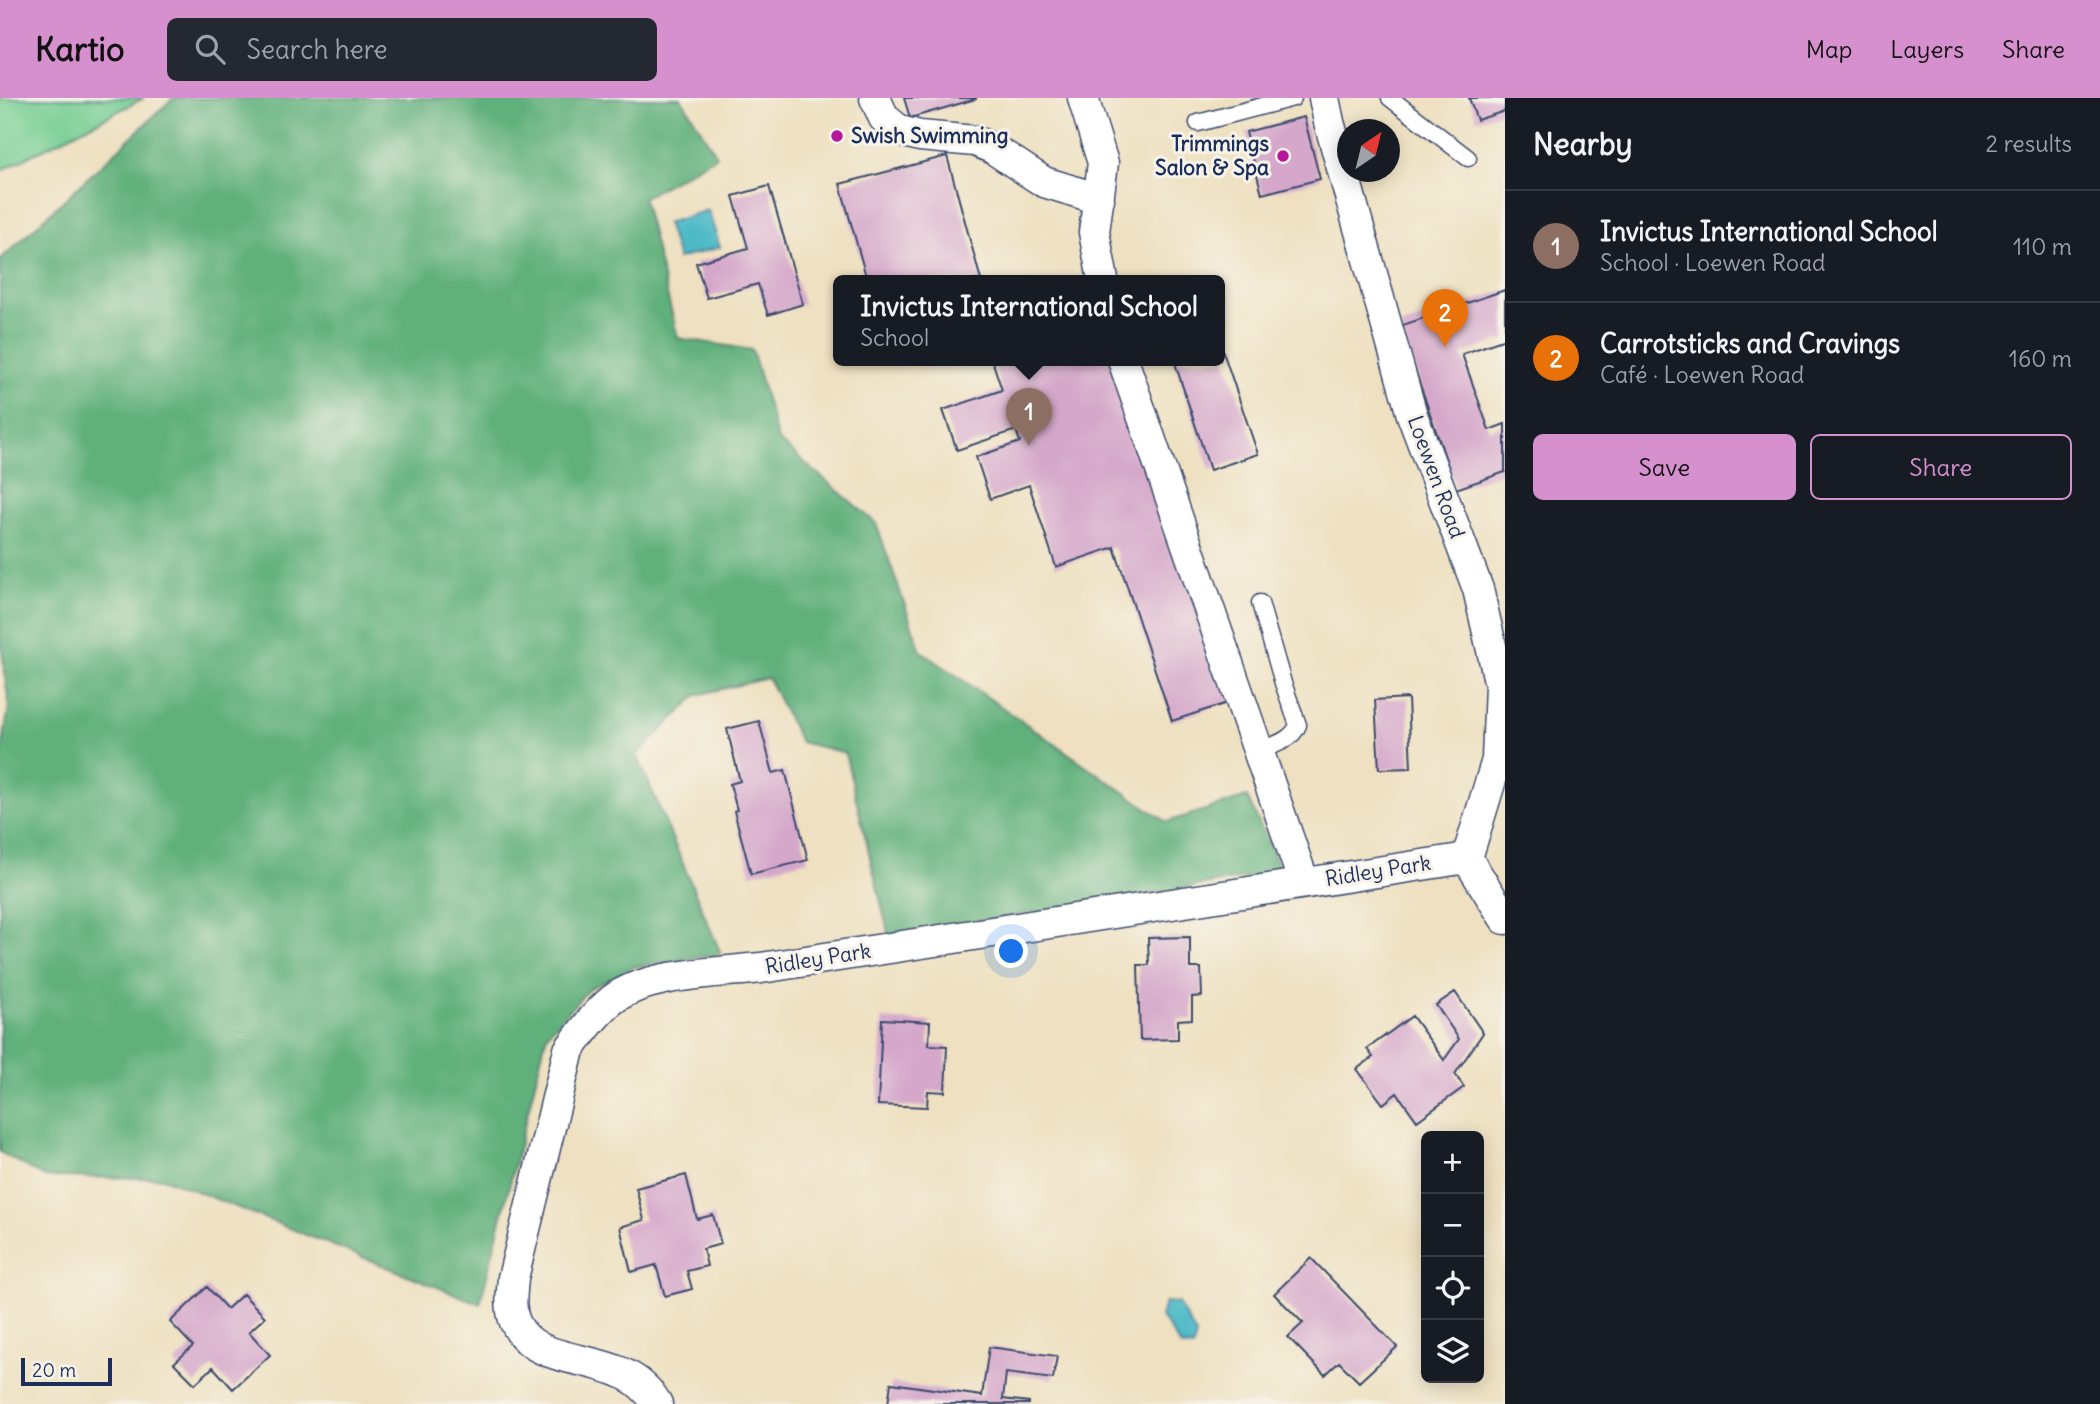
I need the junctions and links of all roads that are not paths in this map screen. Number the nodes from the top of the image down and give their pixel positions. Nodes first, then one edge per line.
1 (875, 98) edge
2 (1083, 98) edge
3 (1293, 98) edge
4 (1324, 98) edge
5 (1390, 98) edge
6 (1198, 122) dead end
7 (1468, 158) dead end
8 (1099, 198) junction
9 (1101, 275) edge
10 (1125, 366) edge
11 (1259, 603) dead end
12 (1503, 679) edge
13 (1258, 751) junction
14 (1467, 858) junction
15 (1304, 883) junction
16 (1505, 919) edge
17 (657, 1404) edge

1 - 8 street
2 - 8 street
3 - 6 lane
4 - 12 street, Loewen Road
5 - 7 lane
8 - 9 street
10 - 13 street
11 - 13 lane
12 - 14 street, Loewen Road
13 - 15 street
14 - 15 street, Ridley Park
14 - 16 street
15 - 17 street, Ridley Park

